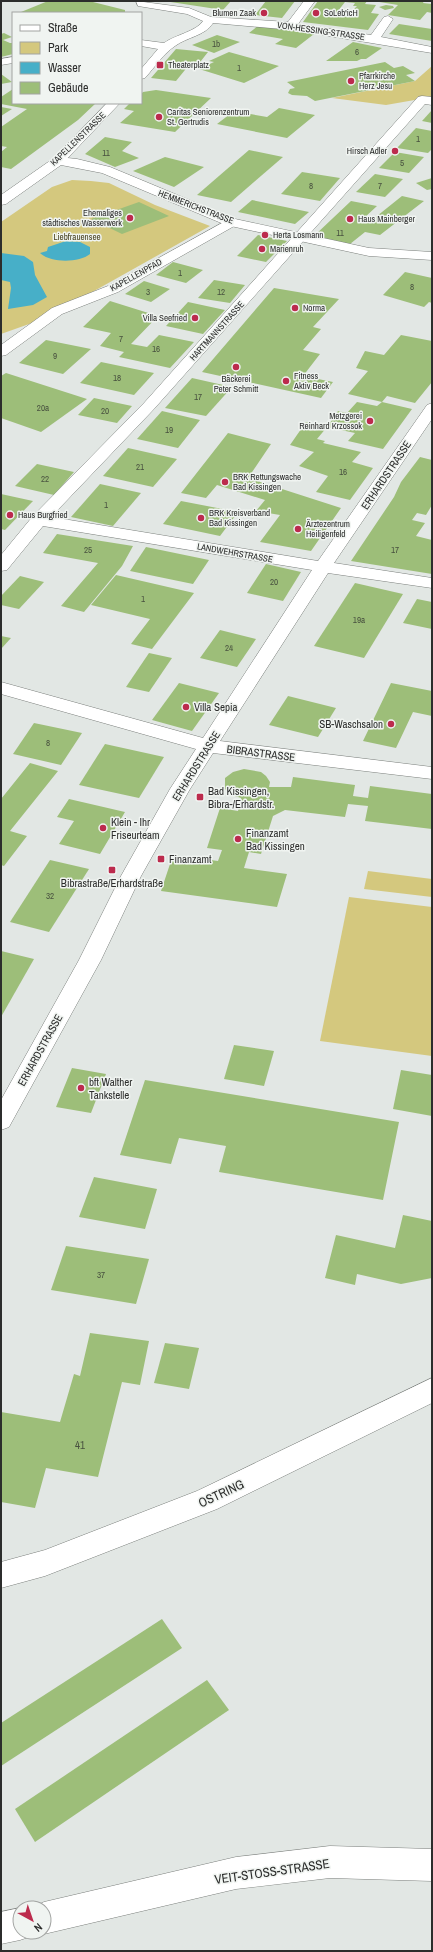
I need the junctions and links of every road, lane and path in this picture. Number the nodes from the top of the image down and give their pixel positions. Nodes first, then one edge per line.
1 (141, 1) edge
2 (310, 1) edge
3 (388, 19) dead end
4 (210, 20) junction
5 (291, 26) junction
6 (374, 39) junction
7 (142, 43) edge
8 (166, 47) junction
9 (432, 50) edge
10 (12, 60) edge
11 (1, 62) edge
12 (142, 75) edge
13 (432, 101) edge
14 (113, 104) edge
15 (58, 162) junction
16 (1, 201) edge
17 (231, 222) junction
18 (301, 238) junction
19 (432, 256) edge
20 (1, 352) edge
21 (432, 408) edge
22 (39, 520) junction
23 (1, 566) edge
24 (323, 567) junction
25 (432, 583) edge
26 (1, 688) edge
27 (208, 746) junction
28 (432, 773) edge
29 (1, 1121) edge
30 (432, 1390) edge
31 (1, 1575) edge
32 (432, 1866) edge
33 (52, 1916) edge
34 (12, 1926) edge
35 (1, 1928) edge

1 - 4 street
2 - 5 street
3 - 6 street
4 - 5 street, VON-HESSING-STRASSE
4 - 8 street
5 - 6 street, VON-HESSING-STRASSE
6 - 9 street, VON-HESSING-STRASSE
7 - 8 street
8 - 12 street
10 - 11 street
13 - 18 street, HARTMANNSTRASSE
14 - 15 street, KAPELLENSTRASSE
15 - 16 street, KAPELLENSTRASSE
15 - 17 street, HEMMERICHSTRASSE
17 - 18 street, HEMMERICHSTRASSE
17 - 20 street, KAPELLENPFAD
18 - 19 street, HEMMERICHSTRASSE
18 - 22 street, HARTMANNSTRASSE
21 - 24 street, ERHARDSTRASSE
22 - 23 street, HARTMANNSTRASSE
22 - 24 street, LANDWEHRSTRASSE
24 - 25 street, LANDWEHRSTRASSE
24 - 27 street, ERHARDSTRASSE
26 - 27 street, BIBRASTRASSE
27 - 28 street, BIBRASTRASSE
27 - 29 street, ERHARDSTRASSE
30 - 31 street, OSTRING
32 - 33 street, VEIT-STOSS-STRASSE
34 - 35 street

